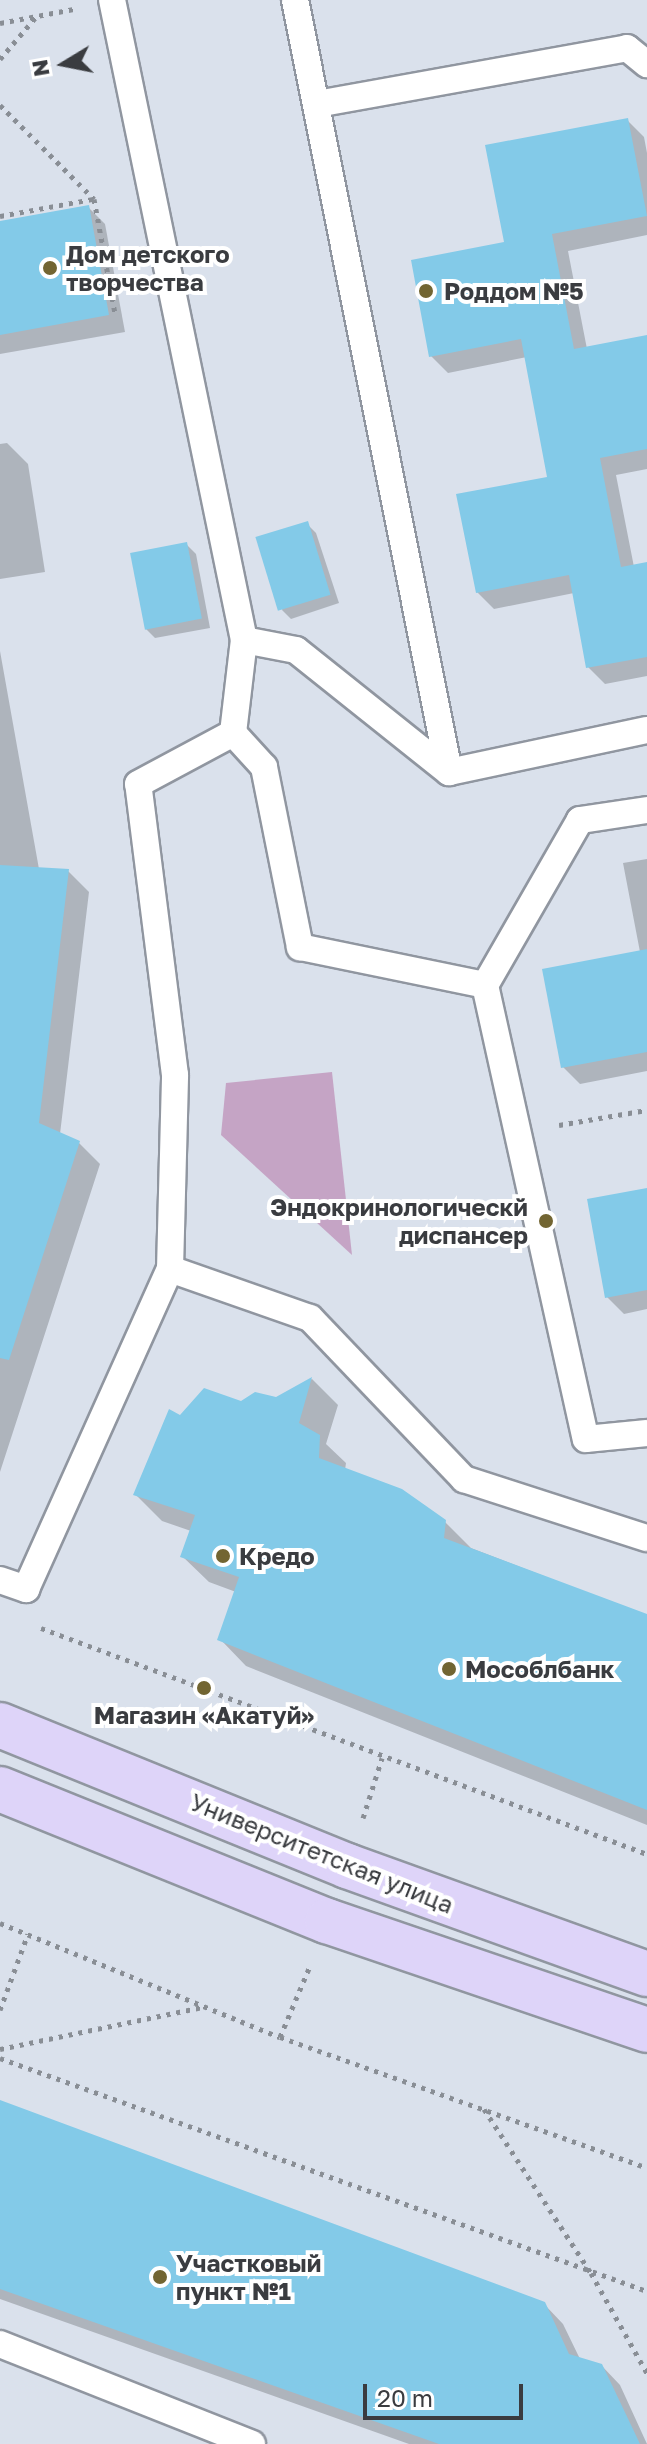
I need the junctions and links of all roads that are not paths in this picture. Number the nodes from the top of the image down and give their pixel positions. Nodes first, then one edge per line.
1 (295, 0) edge
2 (112, 1) edge
3 (647, 64) edge
4 (317, 104) junction
5 (244, 640) junction
6 (647, 730) edge
7 (233, 733) junction
8 (449, 772) junction
9 (647, 810) edge
10 (485, 985) junction
11 (170, 1269) junction
12 (647, 1433) edge
13 (647, 1538) edge
14 (0, 1580) edge
15 (0, 1725) edge
16 (0, 1789) edge
17 (647, 1974) edge
18 (647, 2030) edge
19 (0, 2344) edge
20 (252, 2444) edge

1 - 4 lane
2 - 5 lane
3 - 4 lane
4 - 8 lane
5 - 7 lane
5 - 8 lane
6 - 8 lane
7 - 10 lane
7 - 11 lane
9 - 10 lane
10 - 12 lane
11 - 13 lane
11 - 14 lane
15 - 17 main road, Университетская улица
16 - 18 main road
19 - 20 lane

